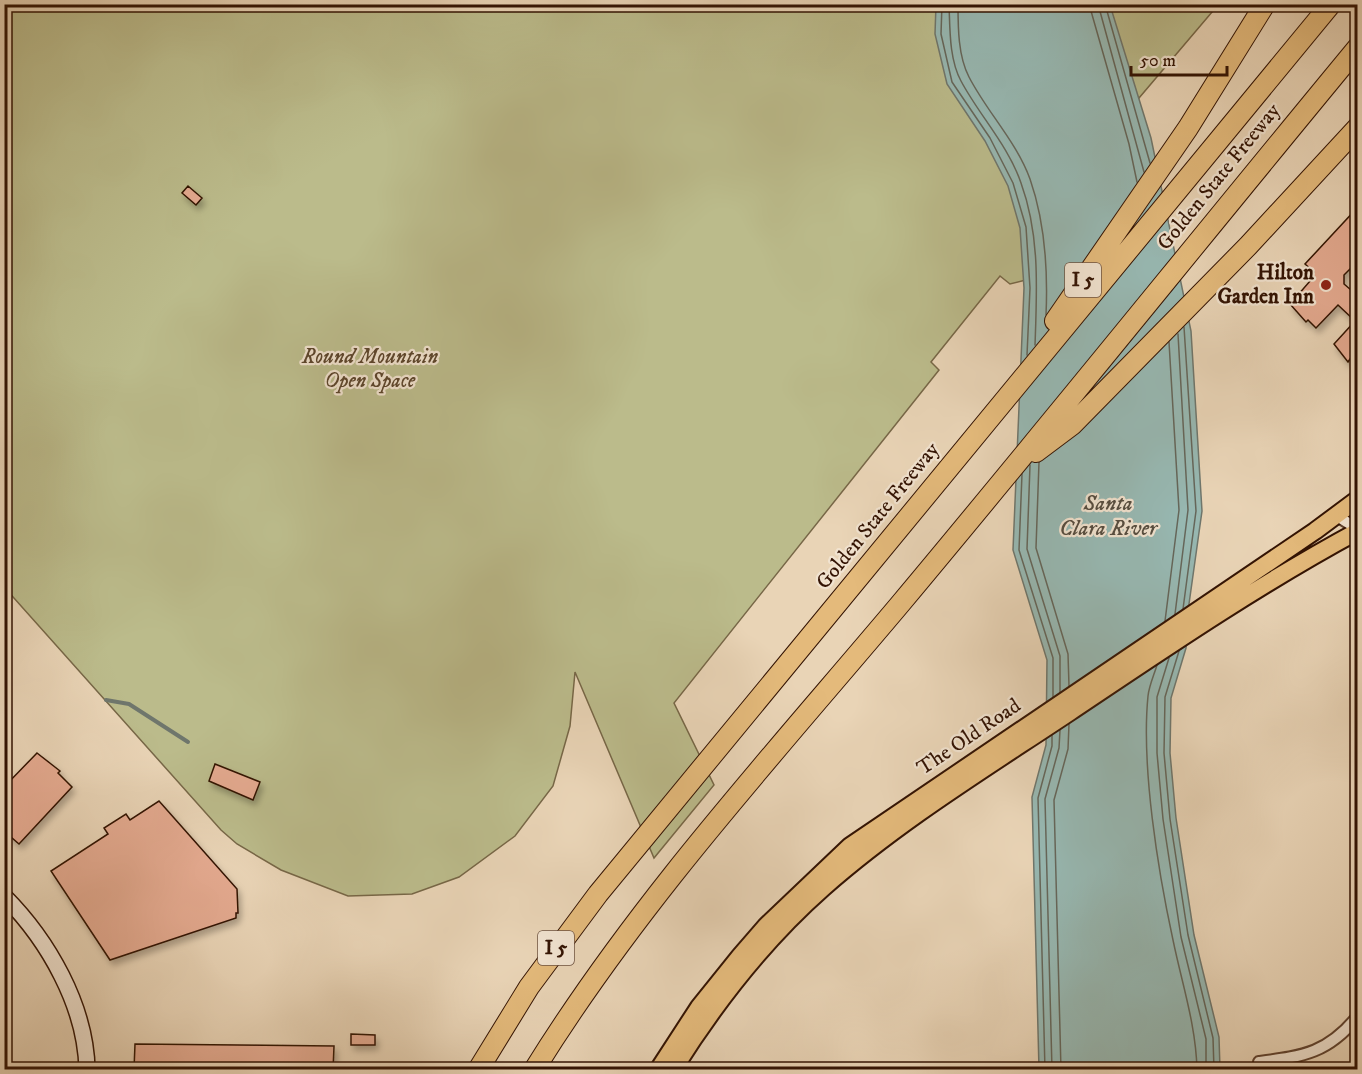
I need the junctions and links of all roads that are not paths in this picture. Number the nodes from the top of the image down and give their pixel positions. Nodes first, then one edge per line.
1 (1265, 4) edge
2 (1331, 4) edge
3 (1358, 47) edge
4 (1358, 127) edge
5 (978, 432) junction
6 (1014, 467) junction
7 (1358, 499) edge
8 (1337, 516) junction
9 (1358, 530) edge
10 (1189, 625) junction
11 (4, 896) edge
12 (725, 984) junction
13 (1358, 1016) edge
14 (1259, 1066) edge
15 (87, 1070) edge
16 (478, 1070) edge
17 (534, 1070) edge
18 (658, 1070) edge
19 (673, 1070) edge

1 - 5 highway, I 5
2 - 5 highway, Golden State Freeway / I 5
3 - 6 highway, Golden State Freeway / I 5
4 - 6 highway, I 5
5 - 16 highway, Golden State Freeway / I 5
6 - 17 highway, Golden State Freeway / I 5
7 - 8 main road, The Old Road
8 - 9 street
8 - 10 main road, The Old Road
9 - 10 main road, The Old Road
10 - 12 main road, The Old Road
11 - 15 street
12 - 18 main road, The Old Road
12 - 19 main road, The Old Road
13 - 14 street

